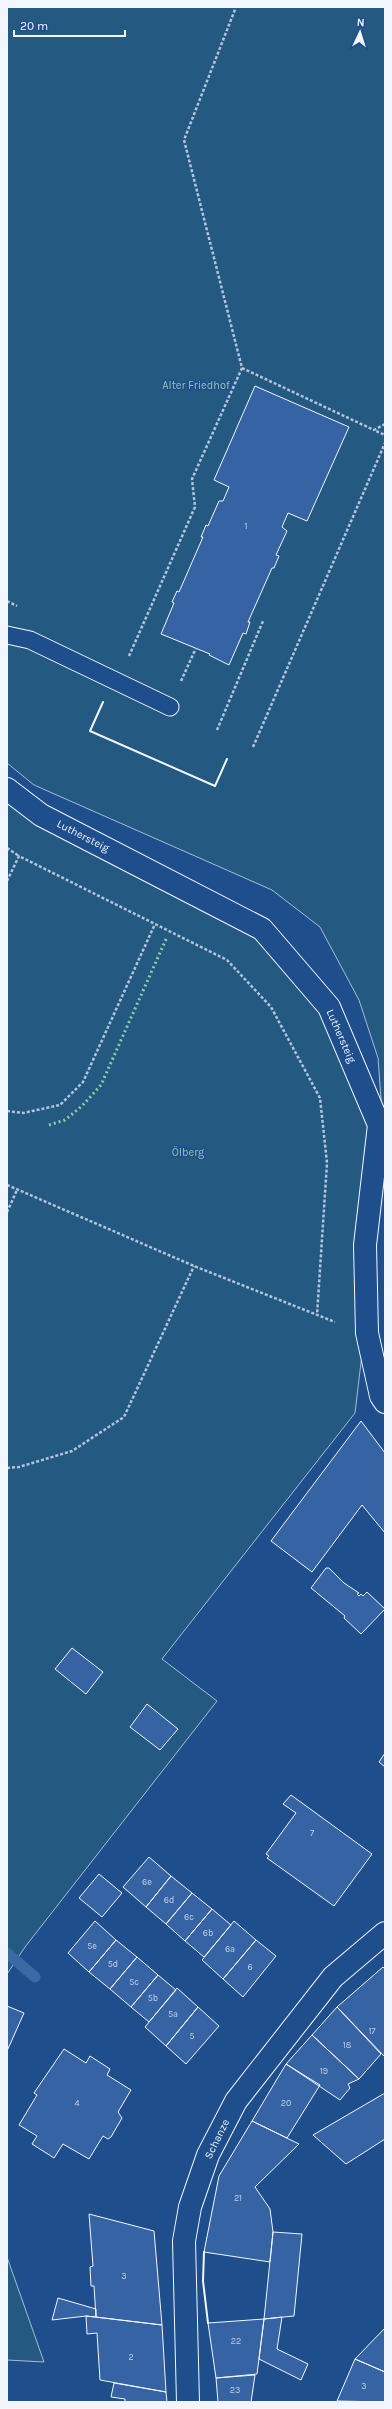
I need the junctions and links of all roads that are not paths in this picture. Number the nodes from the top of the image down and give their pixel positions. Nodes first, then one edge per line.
1 (7, 635) edge
2 (170, 707) road end
3 (7, 789) edge
4 (385, 1402) edge
5 (385, 1933) edge
6 (188, 2402) edge

1 - 2 lane
3 - 4 street, Luthersteig
5 - 6 street, Schanze

